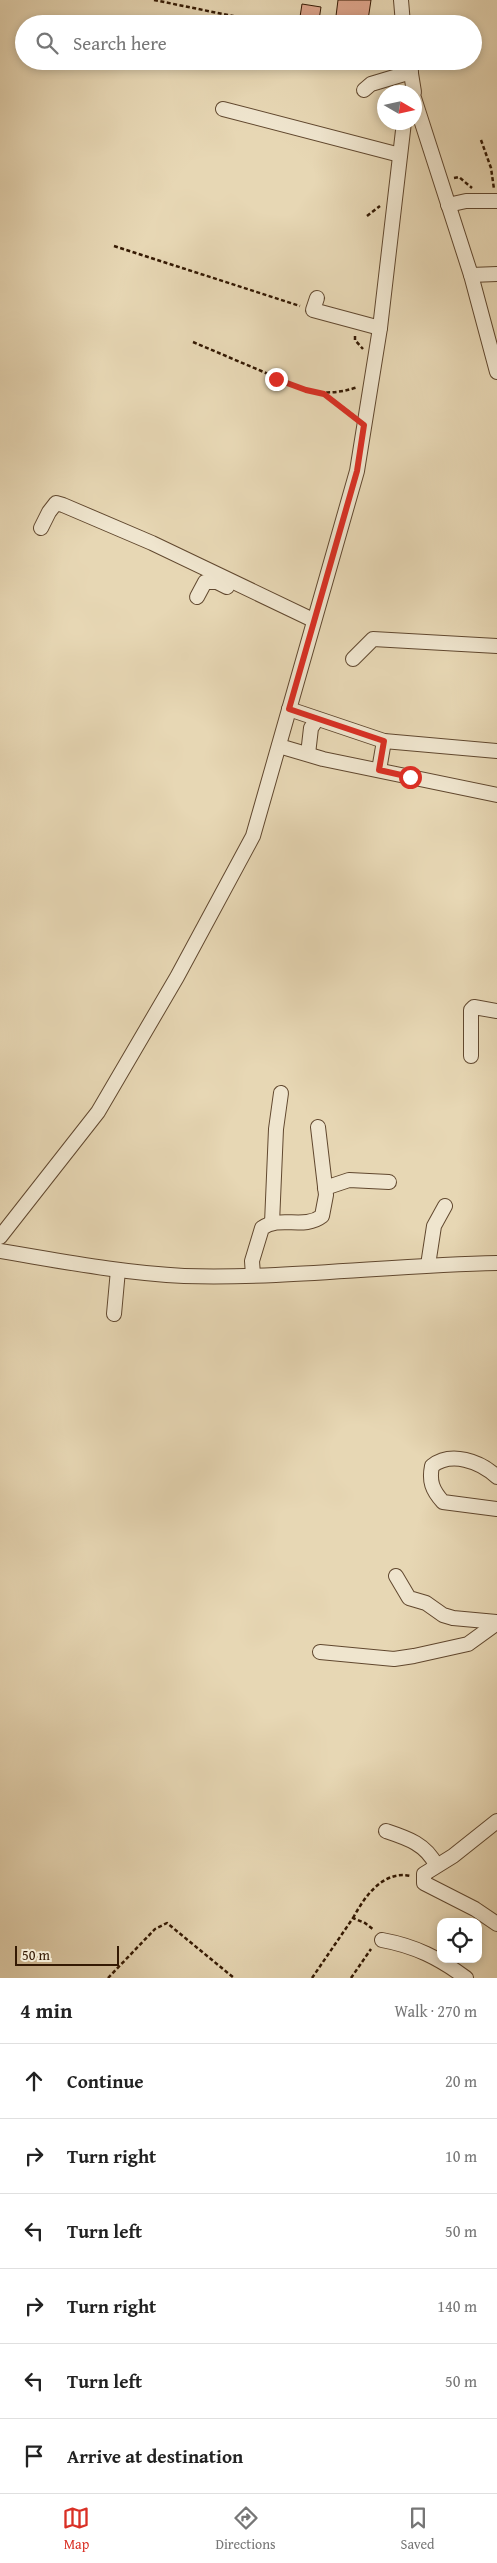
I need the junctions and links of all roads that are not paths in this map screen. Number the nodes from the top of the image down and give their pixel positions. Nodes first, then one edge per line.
1 (401, 0) edge
2 (402, 15) edge
3 (403, 70) edge
4 (410, 70) edge
5 (413, 85) edge
6 (364, 90) dead end
7 (224, 109) dead end
8 (422, 123) edge
9 (403, 130) edge
10 (400, 155) junction
11 (493, 201) edge
12 (448, 205) junction
13 (497, 274) edge
14 (471, 275) junction
15 (315, 304) road end
16 (380, 328) junction
17 (495, 355) edge
18 (497, 372) edge
19 (41, 528) dead end
20 (197, 596) dead end
21 (312, 624) junction
22 (497, 646) edge
23 (353, 659) dead end
24 (289, 709) junction
25 (318, 719) junction
26 (384, 741) junction
27 (279, 746) junction
28 (497, 751) edge
29 (308, 754) junction
30 (379, 770) junction
31 (497, 795) edge
32 (497, 1011) edge
33 (471, 1056) dead end
34 (281, 1093) dead end
35 (318, 1127) dead end
36 (389, 1182) dead end
37 (325, 1188) junction
38 (445, 1206) dead end
39 (272, 1223) junction
40 (0, 1236) edge
41 (0, 1251) edge
42 (497, 1263) edge
43 (428, 1265) junction
44 (118, 1270) junction
45 (253, 1275) junction
46 (114, 1314) dead end
47 (497, 1477) edge
48 (497, 1508) edge
49 (396, 1576) dead end
50 (497, 1622) edge
51 (320, 1652) dead end
52 (497, 1821) edge
53 (386, 1831) dead end
54 (491, 1835) edge
55 (436, 1865) junction
56 (497, 1924) edge
57 (382, 1940) road end
58 (466, 1978) edge

1 - 2 street
3 - 6 street
4 - 5 street
7 - 10 street
8 - 12 street
9 - 10 street
10 - 16 street
11 - 12 street
12 - 14 street
13 - 14 street
14 - 17 street
15 - 16 street
16 - 21 street
17 - 18 street
19 - 21 street
20 - 21 street
21 - 24 street
22 - 23 street
24 - 25 street
24 - 27 street
25 - 26 street
25 - 29 street
26 - 28 street
26 - 30 street
27 - 29 street
27 - 40 street
29 - 30 street
30 - 31 street
32 - 33 street
34 - 39 street
35 - 37 street
36 - 37 street
37 - 39 street
38 - 43 street
39 - 45 street
41 - 44 street
42 - 43 street
43 - 45 street
44 - 45 street
44 - 46 street
47 - 48 street
49 - 50 street
50 - 51 street
52 - 54 street
53 - 55 street
54 - 55 street
55 - 56 street
57 - 58 street

